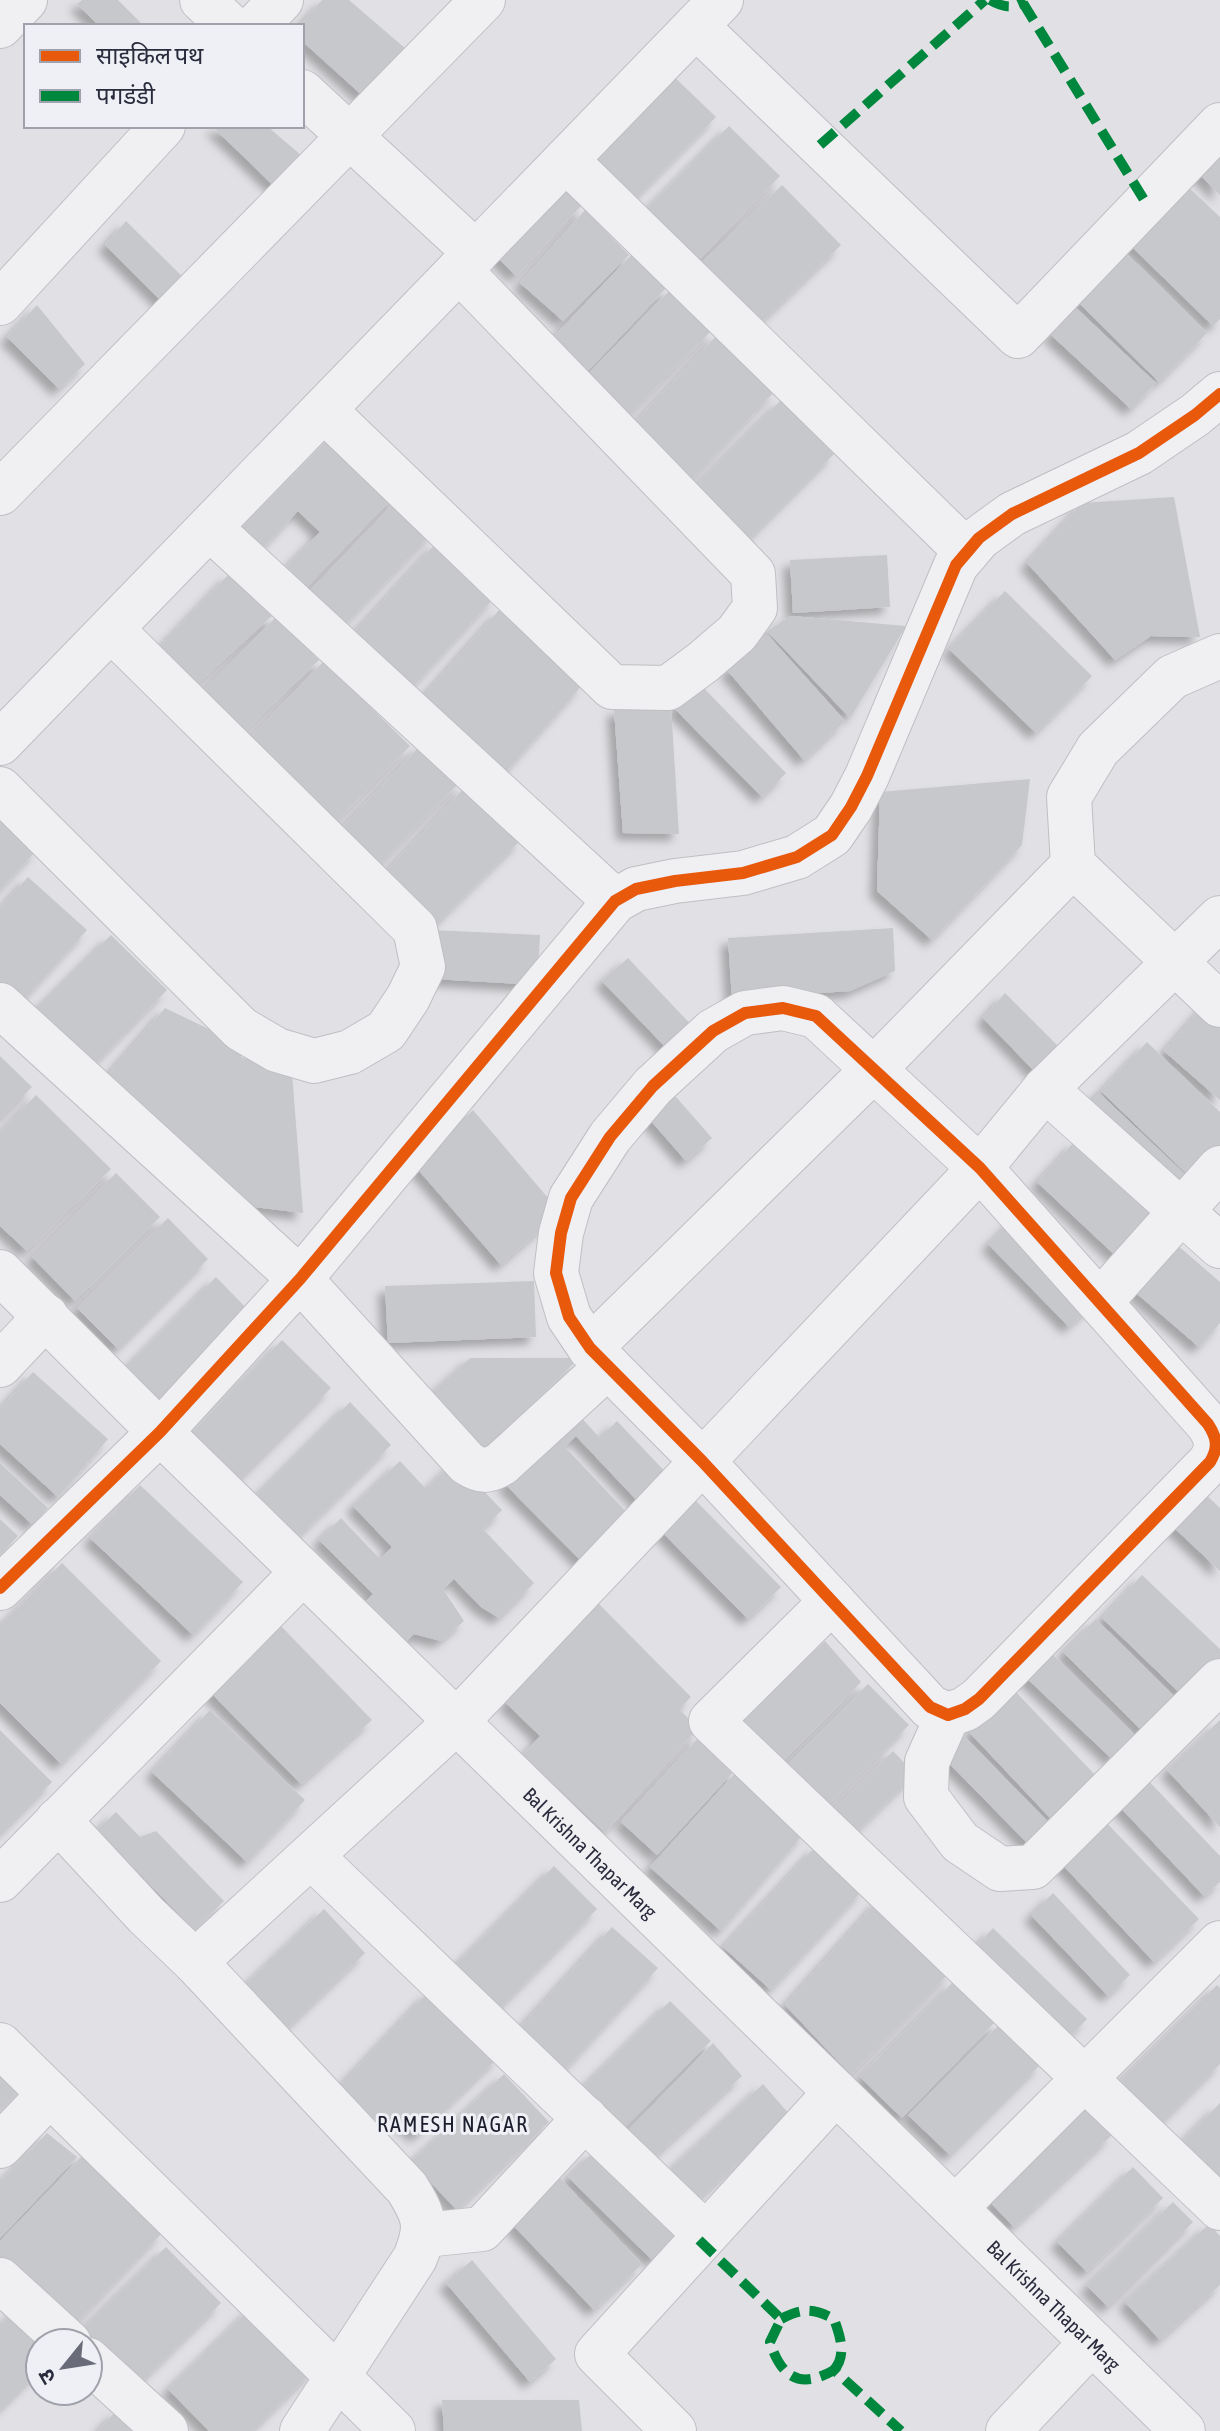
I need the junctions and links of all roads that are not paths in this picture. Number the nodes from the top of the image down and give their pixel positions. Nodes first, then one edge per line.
1 (25, 0) edge
2 (202, 0) edge
3 (281, 0) edge
4 (483, 0) edge
5 (708, 13) edge
6 (228, 24) edge
7 (258, 24) edge
8 (0, 26) edge
9 (304, 94) edge
10 (1220, 125) edge
11 (161, 128) edge
12 (350, 137) junction
13 (566, 160) junction
14 (468, 262) junction
15 (0, 303) edge
16 (1220, 394) edge
17 (324, 410) junction
18 (0, 493) edge
19 (210, 528) junction
20 (967, 552) junction
21 (112, 630) junction
22 (1220, 656) edge
23 (0, 743) edge
24 (0, 789) edge
25 (1073, 865) junction
26 (615, 901) junction
27 (1220, 918) edge
28 (1174, 963) junction
29 (0, 1005) edge
30 (1220, 1005) edge
31 (874, 1069) junction
32 (1045, 1089) junction
33 (980, 1168) junction
34 (1220, 1168) edge
35 (1180, 1210) junction
36 (1220, 1246) edge
37 (0, 1272) edge
38 (300, 1279) junction
39 (1100, 1302) junction
40 (46, 1316) junction
41 (599, 1357) junction
42 (0, 1365) edge
43 (160, 1432) junction
44 (702, 1461) junction
45 (303, 1572) junction
46 (0, 1588) edge
47 (832, 1601) junction
48 (1220, 1681) edge
49 (948, 1715) junction
50 (456, 1722) junction
51 (58, 1820) junction
52 (311, 1856) junction
53 (0, 1880) edge
54 (1220, 1943) edge
55 (195, 1962) junction
56 (0, 2045) edge
57 (1085, 2078) junction
58 (836, 2092) junction
59 (50, 2094) junction
60 (585, 2118) junction
61 (0, 2146) edge
62 (955, 2208) junction
63 (1220, 2208) edge
64 (705, 2234) junction
65 (425, 2235) junction
66 (0, 2280) edge
67 (51, 2327) edge
68 (1092, 2342) junction
69 (104, 2375) edge
70 (339, 2378) junction
71 (166, 2431) edge
72 (302, 2431) edge
73 (393, 2431) edge
74 (674, 2431) edge
75 (1008, 2431) edge
76 (1183, 2431) edge

1 - 8 street
2 - 6 street
3 - 7 street
4 - 12 street
5 - 10 street
5 - 13 street
9 - 12 street
11 - 15 street
12 - 14 street
12 - 18 street
13 - 14 street
13 - 20 street
14 - 17 street
14 - 17 street
16 - 20 street
17 - 19 street
19 - 21 street
19 - 26 street
20 - 26 street
21 - 23 street
21 - 24 street
22 - 25 street
25 - 28 street
25 - 31 street
26 - 38 street
27 - 28 street
28 - 30 street
28 - 32 street
29 - 38 street
31 - 33 street
31 - 41 street
31 - 41 street
32 - 33 street
32 - 35 street
33 - 39 street
33 - 44 street
34 - 35 street
35 - 36 street
35 - 39 street
37 - 40 street, Bal Krishna Thapar Marg
38 - 41 street
38 - 43 street
39 - 49 street
40 - 42 street
40 - 43 street, Bal Krishna Thapar Marg
41 - 44 street
43 - 45 street, Bal Krishna Thapar Marg
43 - 46 street
44 - 47 street
44 - 50 street
45 - 50 street, Bal Krishna Thapar Marg
45 - 51 street
47 - 49 street
47 - 57 street
48 - 49 street
50 - 52 street
50 - 58 street, Bal Krishna Thapar Marg
51 - 53 street
51 - 55 street
52 - 55 street
52 - 60 street
54 - 57 street
55 - 65 street
56 - 59 street
57 - 62 street
57 - 63 street
58 - 62 street, Bal Krishna Thapar Marg
58 - 64 street
59 - 61 street
59 - 70 street
60 - 64 street
60 - 65 street
62 - 68 street, Bal Krishna Thapar Marg
64 - 74 street
65 - 70 street
66 - 67 street
68 - 75 street
68 - 76 street, Bal Krishna Thapar Marg
69 - 71 street
70 - 72 street
70 - 73 street

